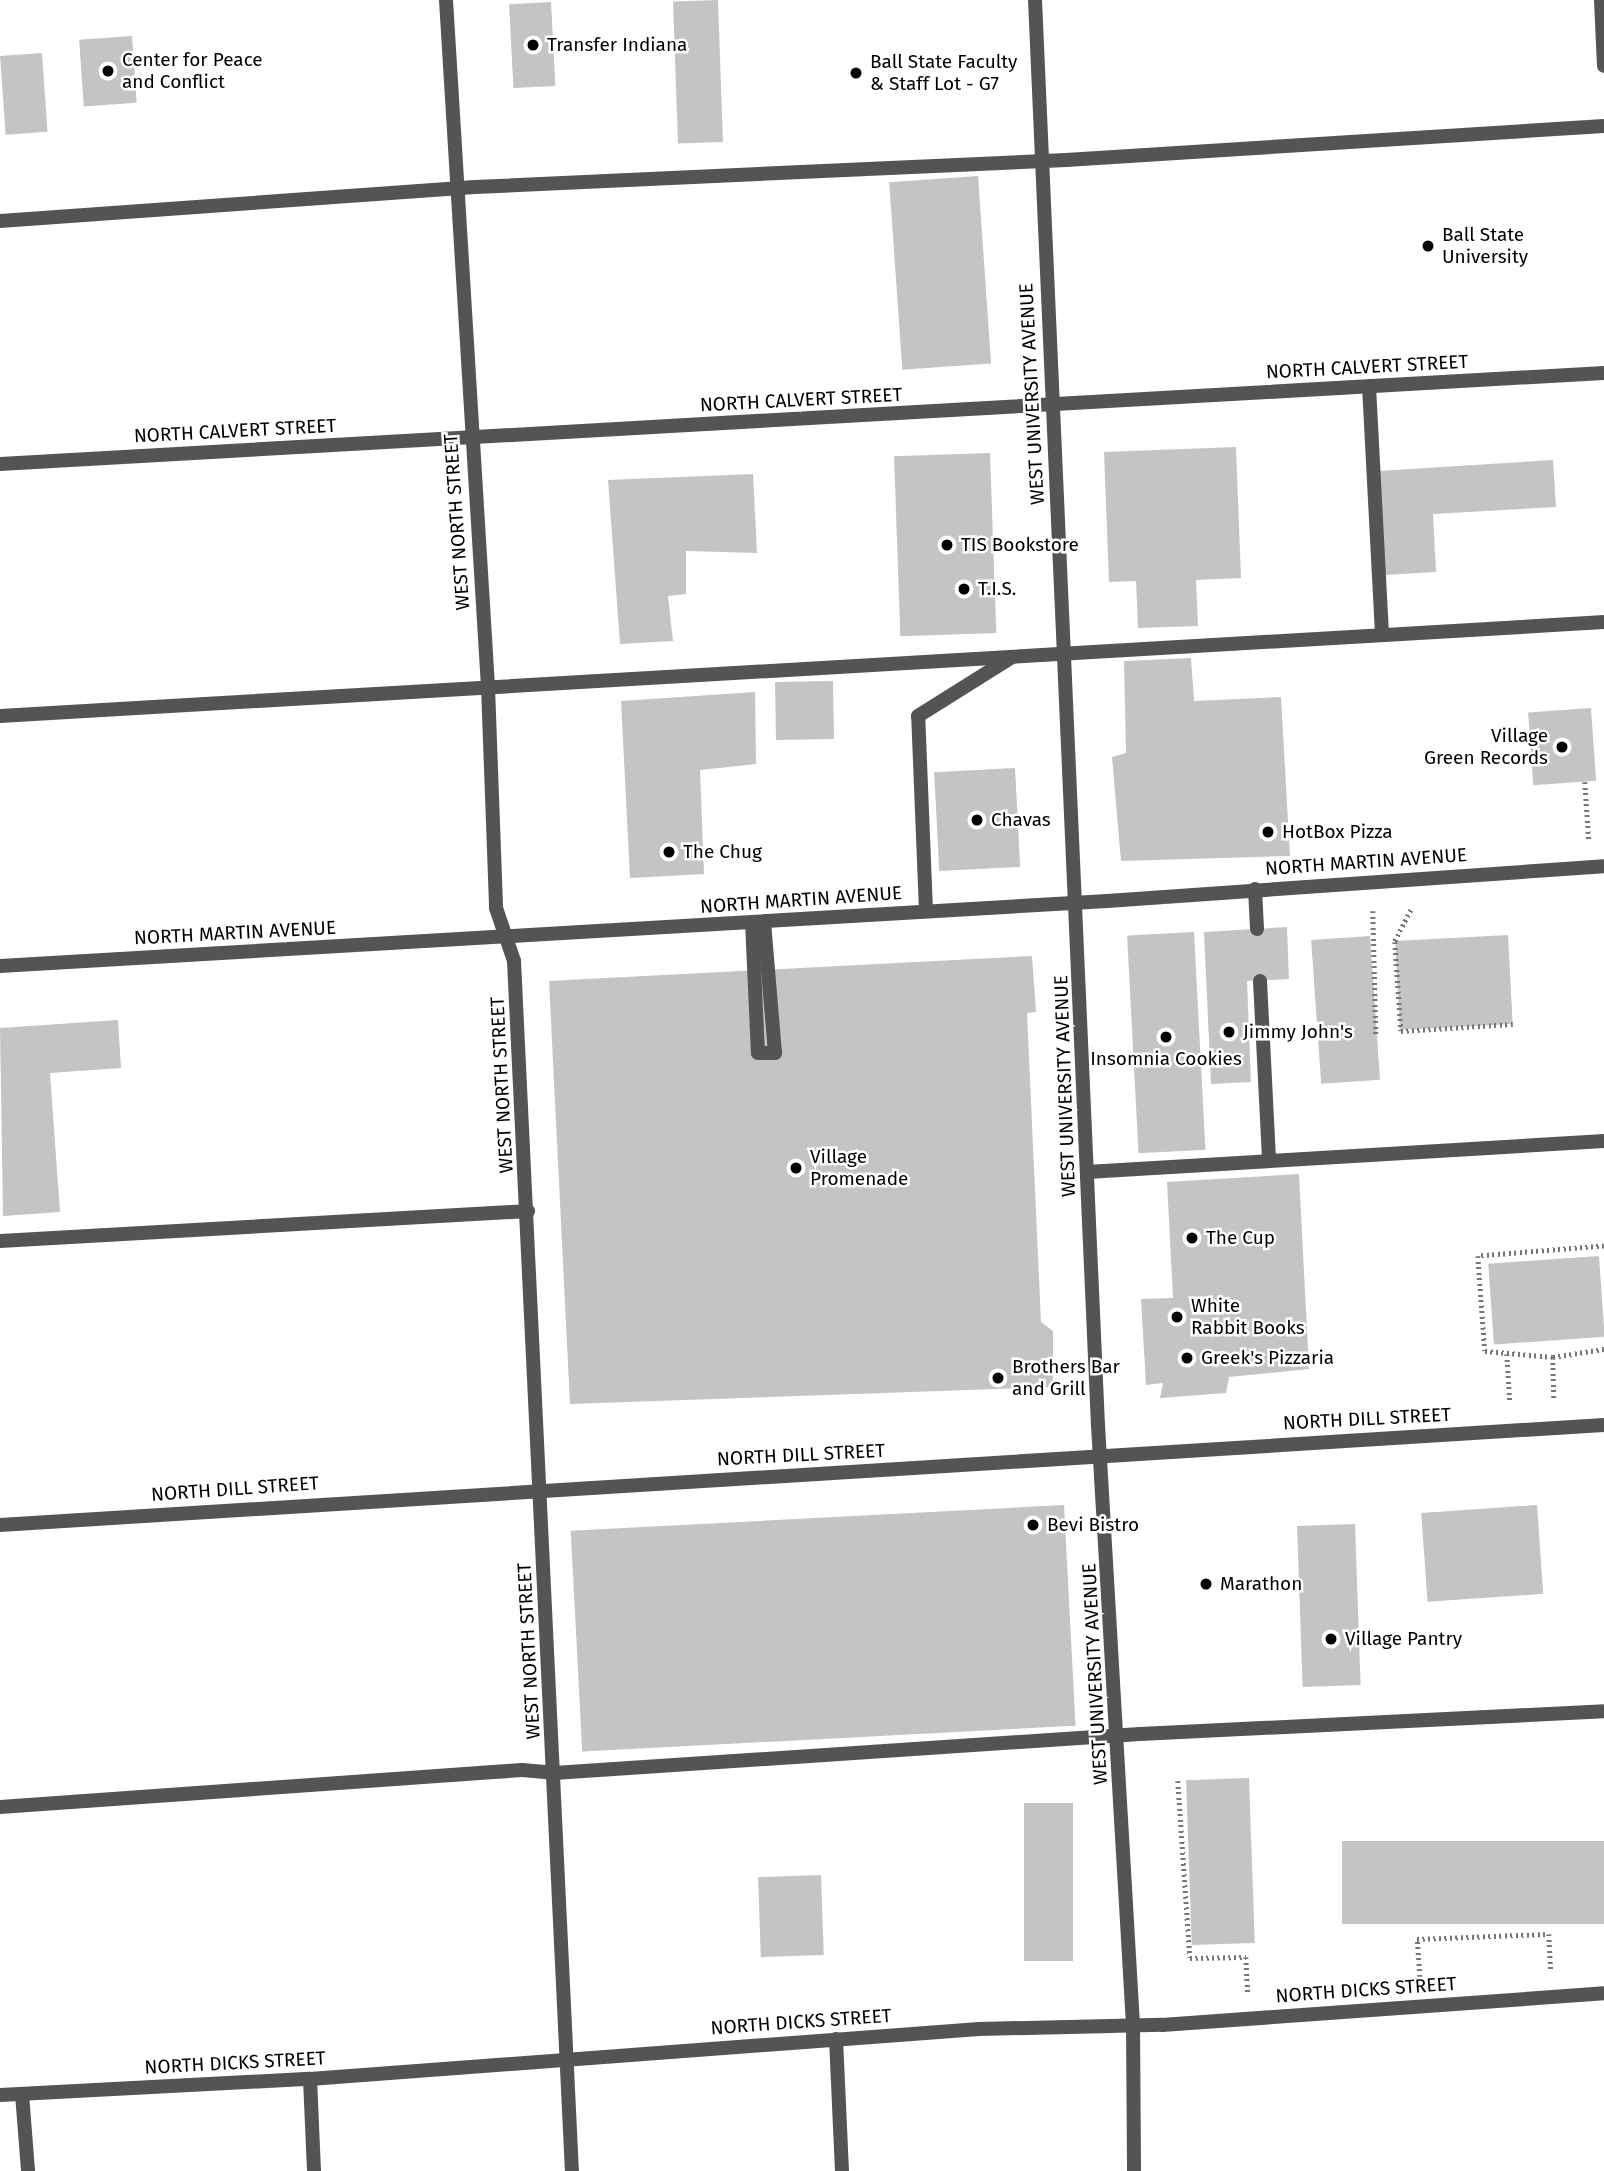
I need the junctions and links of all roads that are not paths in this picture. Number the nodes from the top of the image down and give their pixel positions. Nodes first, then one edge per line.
1 (446, 0) edge
2 (1035, 0) edge
3 (1601, 0) edge
4 (1604, 66) edge
5 (1604, 126) edge
6 (1041, 160) junction
7 (455, 189) junction
8 (0, 221) edge
9 (1604, 373) edge
10 (1368, 387) junction
11 (1052, 405) junction
12 (471, 437) junction
13 (0, 464) edge
14 (1604, 622) edge
15 (1382, 635) junction
16 (1063, 653) junction
17 (1013, 656) junction
18 (488, 687) junction
19 (0, 716) edge
20 (1604, 866) edge
21 (1255, 889) junction
22 (1078, 902) junction
23 (926, 911) junction
24 (758, 922) junction
25 (1257, 929) dead end
26 (507, 937) junction
27 (0, 967) edge
28 (1260, 981) dead end
29 (1604, 1141) edge
30 (1269, 1161) junction
31 (1087, 1172) junction
32 (528, 1211) junction
33 (0, 1241) edge
34 (1604, 1425) edge
35 (1101, 1457) junction
36 (539, 1489) junction
37 (0, 1525) edge
38 (1604, 1711) edge
39 (1119, 1736) junction
40 (554, 1773) junction
41 (0, 1807) edge
42 (1604, 1993) edge
43 (1133, 2024) junction
44 (836, 2039) junction
45 (569, 2058) junction
46 (310, 2079) junction
47 (22, 2094) junction
48 (0, 2095) edge
49 (28, 2171) edge
50 (314, 2171) edge
51 (572, 2171) edge
52 (842, 2171) edge
53 (1134, 2171) edge

1 - 7 street, WEST NORTH STREET
2 - 6 street, WEST UNIVERSITY AVENUE
3 - 4 street
5 - 6 street
6 - 7 street
6 - 11 street, WEST UNIVERSITY AVENUE
7 - 8 street
7 - 12 street, WEST NORTH STREET
9 - 10 street, NORTH CALVERT STREET
10 - 11 street, NORTH CALVERT STREET
10 - 15 street
11 - 12 street, NORTH CALVERT STREET
11 - 16 street, WEST UNIVERSITY AVENUE
12 - 13 street, NORTH CALVERT STREET
12 - 18 street, WEST NORTH STREET
14 - 15 street
15 - 16 street
16 - 17 street
16 - 22 street, WEST UNIVERSITY AVENUE
17 - 18 street
17 - 23 street
18 - 19 street
18 - 26 street, WEST NORTH STREET
20 - 21 street, NORTH MARTIN AVENUE
21 - 22 street, NORTH MARTIN AVENUE
21 - 25 street
22 - 23 street, NORTH MARTIN AVENUE
22 - 31 street, WEST UNIVERSITY AVENUE
23 - 24 street, NORTH MARTIN AVENUE
24 - 24 street
24 - 26 street, NORTH MARTIN AVENUE
26 - 27 street, NORTH MARTIN AVENUE
26 - 32 street, WEST NORTH STREET
28 - 30 street
29 - 30 street
30 - 31 street
31 - 35 street, WEST UNIVERSITY AVENUE
32 - 33 street
32 - 36 street, WEST NORTH STREET
34 - 35 street, NORTH DILL STREET
35 - 36 street, NORTH DILL STREET
35 - 39 street, WEST UNIVERSITY AVENUE
36 - 37 street, NORTH DILL STREET
36 - 40 street, WEST NORTH STREET
38 - 39 street
39 - 40 street
39 - 43 street, WEST UNIVERSITY AVENUE
40 - 41 street
40 - 45 street, WEST NORTH STREET
42 - 43 street, NORTH DICKS STREET
43 - 44 street, NORTH DICKS STREET
43 - 53 street, WEST UNIVERSITY AVENUE
44 - 45 street, NORTH DICKS STREET
44 - 52 street
45 - 46 street, NORTH DICKS STREET
45 - 51 street, WEST NORTH STREET
46 - 47 street, NORTH DICKS STREET
46 - 50 street
47 - 48 street, NORTH DICKS STREET
47 - 49 street

